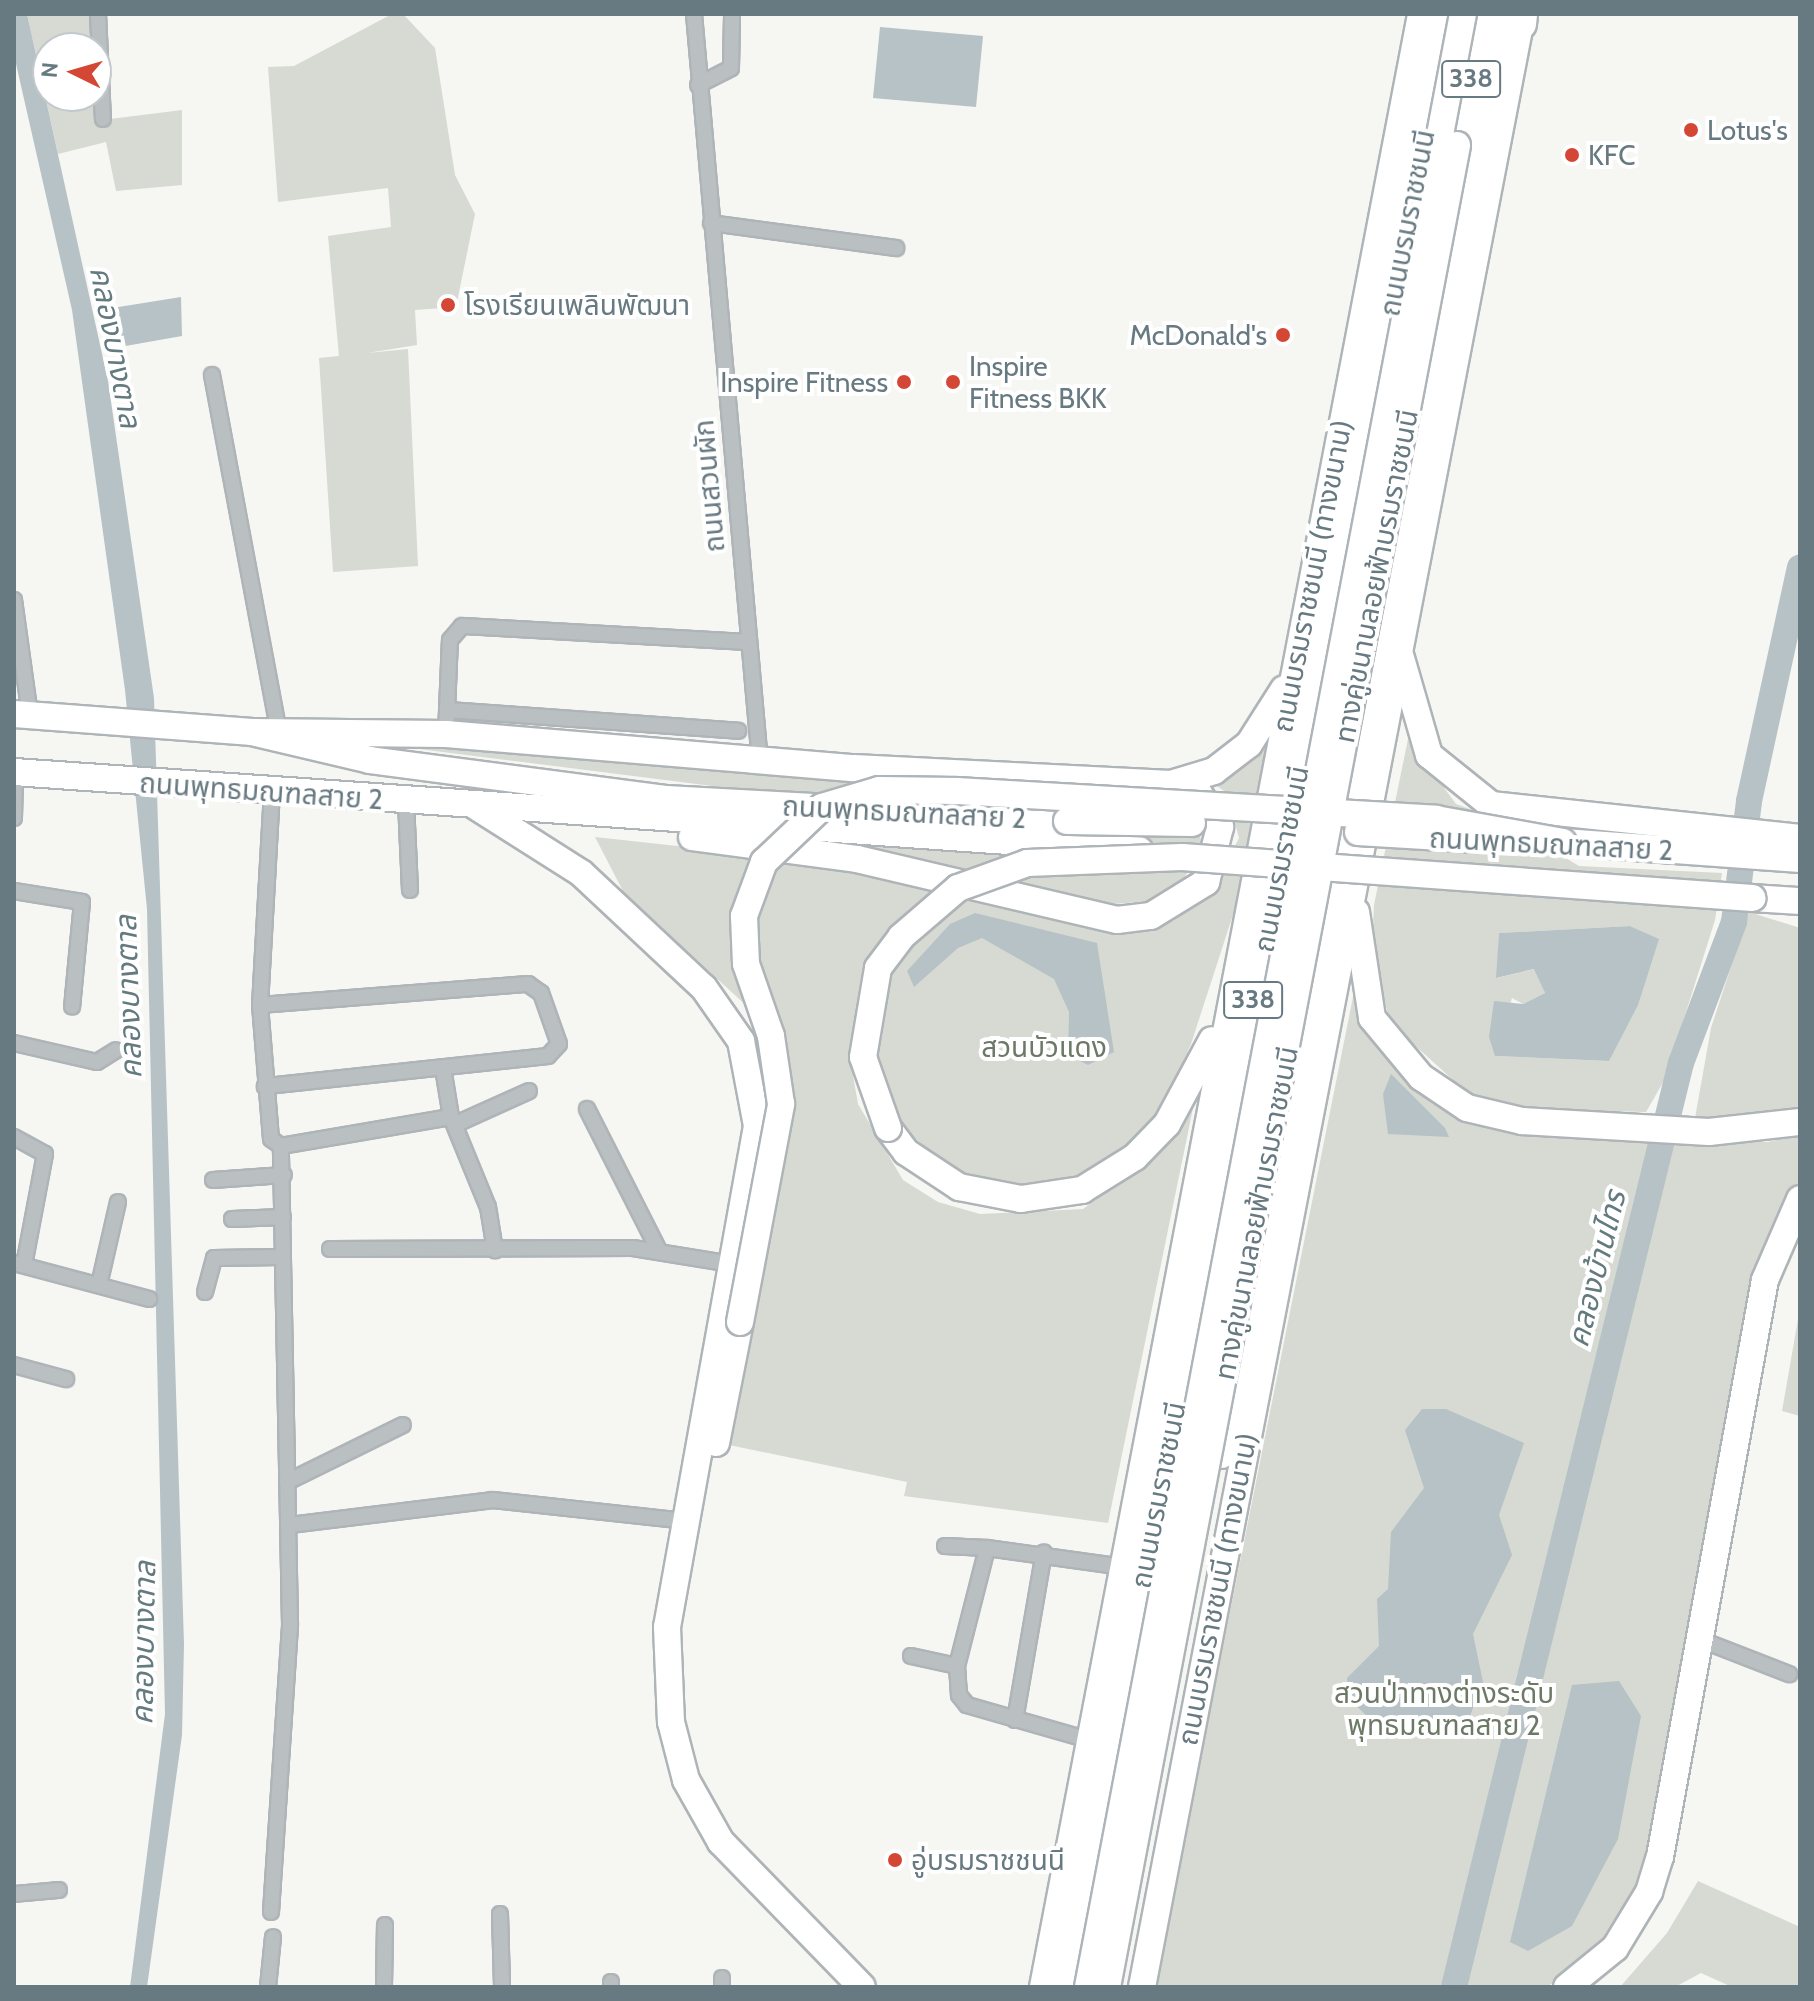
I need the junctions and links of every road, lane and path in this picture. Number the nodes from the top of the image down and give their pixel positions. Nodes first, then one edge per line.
1 (98, 14) edge
2 (694, 14) edge
3 (732, 14) edge
4 (1421, 14) edge
5 (1446, 14) edge
6 (1463, 14) edge
7 (1484, 14) edge
8 (1516, 16) edge
9 (698, 85) junction
10 (103, 119) dead end
11 (711, 223) junction
12 (896, 248) dead end
13 (212, 375) dead end
14 (14, 600) edge
15 (749, 642) junction
16 (1398, 643) junction
17 (1295, 668) junction
18 (22, 715) edge
19 (447, 722) junction
20 (738, 731) dead end
21 (252, 732) junction
22 (279, 732) junction
23 (760, 762) junction
24 (15, 772) edge
25 (1171, 784) junction
26 (272, 791) junction
27 (406, 802) junction
28 (477, 807) junction
29 (14, 818) edge
30 (598, 818) junction
31 (1800, 838) edge
32 (1563, 842) junction
33 (1769, 847) junction
34 (1182, 857) junction
35 (1800, 859) edge
36 (1353, 877) junction
37 (410, 890) dead end
38 (14, 891) edge
39 (1763, 899) junction
40 (1800, 901) edge
41 (1800, 916) edge
42 (1242, 940) junction
43 (260, 1005) junction
44 (72, 1007) dead end
45 (14, 1043) edge
46 (116, 1050) dead end
47 (443, 1068) junction
48 (265, 1086) junction
49 (529, 1091) dead end
50 (587, 1109) dead end
51 (453, 1121) junction
52 (1800, 1122) edge
53 (14, 1137) edge
54 (281, 1146) junction
55 (284, 1175) junction
56 (213, 1180) dead end
57 (1800, 1199) edge
58 (118, 1202) dead end
59 (283, 1217) junction
60 (232, 1219) dead end
61 (330, 1249) dead end
62 (495, 1250) junction
63 (659, 1251) junction
64 (281, 1257) junction
65 (19, 1264) edge
66 (732, 1264) junction
67 (99, 1285) junction
68 (205, 1292) dead end
69 (149, 1299) dead end
70 (14, 1365) edge
71 (66, 1379) dead end
72 (403, 1425) dead end
73 (287, 1482) junction
74 (685, 1521) junction
75 (290, 1525) junction
76 (945, 1546) dead end
77 (987, 1548) junction
78 (1044, 1552) junction
79 (1124, 1567) junction
80 (667, 1627) junction
81 (1699, 1639) junction
82 (911, 1656) dead end
83 (957, 1666) junction
84 (1789, 1674) dead end
85 (1015, 1720) junction
86 (1089, 1740) junction
87 (59, 1890) dead end
88 (14, 1894) edge
89 (271, 1912) dead end
90 (500, 1914) dead end
91 (385, 1925) dead end
92 (273, 1937) dead end
93 (268, 1987) edge
94 (384, 1987) edge
95 (502, 1987) edge
96 (862, 1987) edge
97 (1043, 1987) edge
98 (1063, 1987) edge
99 (1088, 1987) edge
100 (1107, 1987) edge
101 (1117, 1987) edge
102 (1142, 1987) edge
103 (1567, 1987) edge

1 - 10 street
2 - 9 street, ถนนสวนผัก
3 - 9 street
4 - 17 main road, ถนนบรมราชชนนี (ทางขนาน) / 338
5 - 98 highway, ถนนบรมราชชนนี / 338
6 - 99 main road, ทางคู่ขนานลอยฟ้าบรมราชชนนี / 338, bridge
7 - 100 main road, ทางคู่ขนานลอยฟ้าบรมราชชนนี / 338, bridge
8 - 16 main road, ถนนบรมราชชนนี (ทางขนาน) / 338
8 - 101 highway, ถนนบรมราชชนนี / 338
9 - 11 street, ถนนสวนผัก
11 - 12 street
11 - 15 street, ถนนสวนผัก
13 - 22 street
14 - 18 street
15 - 19 street
15 - 23 street, ถนนสวนผัก
16 - 33 main road
16 - 36 main road, ถนนบรมราชชนนี (ทางขนาน) / 338
17 - 25 main road
17 - 42 main road, ถนนบรมราชชนนี (ทางขนาน) / 338
18 - 21 main road, ถนนพุทธมณฑลสาย 2
19 - 20 street
19 - 22 main road
19 - 23 main road
21 - 22 main road
21 - 32 main road, ถนนพุทธมณฑลสาย 2, bridge
23 - 25 main road
24 - 26 main road, ถนนพุทธมณฑลสาย 2
24 - 29 street
25 - 30 main road
26 - 27 main road, ถนนพุทธมณฑลสาย 2
26 - 43 street
27 - 28 main road, ถนนพุทธมณฑลสาย 2
27 - 37 street
28 - 30 main road, ถนนพุทธมณฑลสาย 2
28 - 66 main road
30 - 34 main road, ถนนพุทธมณฑลสาย 2, bridge
31 - 33 main road
32 - 33 main road, ถนนพุทธมณฑลสาย 2
32 - 80 main road, bridge
33 - 35 main road, ถนนพุทธมณฑลสาย 2
34 - 39 main road, ถนนพุทธมณฑลสาย 2, bridge
34 - 42 main road, bridge
36 - 52 main road
36 - 102 main road, ถนนบรมราชชนนี (ทางขนาน) / 338
38 - 44 street
39 - 40 main road, ถนนพุทธมณฑลสาย 2
39 - 41 main road
42 - 79 main road, ถนนบรมราชชนนี (ทางขนาน) / 338
43 - 47 street
43 - 48 street
45 - 46 street
47 - 48 street
47 - 51 street
48 - 54 street
49 - 51 street
50 - 63 street
51 - 54 street
51 - 62 street
53 - 65 street
54 - 55 street
55 - 56 street
55 - 59 street
57 - 81 main road
58 - 67 street
59 - 60 street
59 - 64 street
61 - 62 street
62 - 63 street
63 - 66 street
64 - 68 street
64 - 73 street
65 - 67 street
66 - 74 main road
67 - 69 street
70 - 71 street
72 - 73 street
73 - 75 street
74 - 75 street
74 - 80 main road
75 - 89 street
76 - 77 street
77 - 78 street
77 - 83 street
78 - 79 street
78 - 85 street
79 - 86 main road, ถนนบรมราชชนนี (ทางขนาน) / 338
80 - 96 main road
81 - 84 street
81 - 103 main road
82 - 83 street
83 - 85 street
85 - 86 street
86 - 97 main road, ถนนบรมราชชนนี (ทางขนาน) / 338
87 - 88 street
90 - 95 street
91 - 94 street
92 - 93 street

